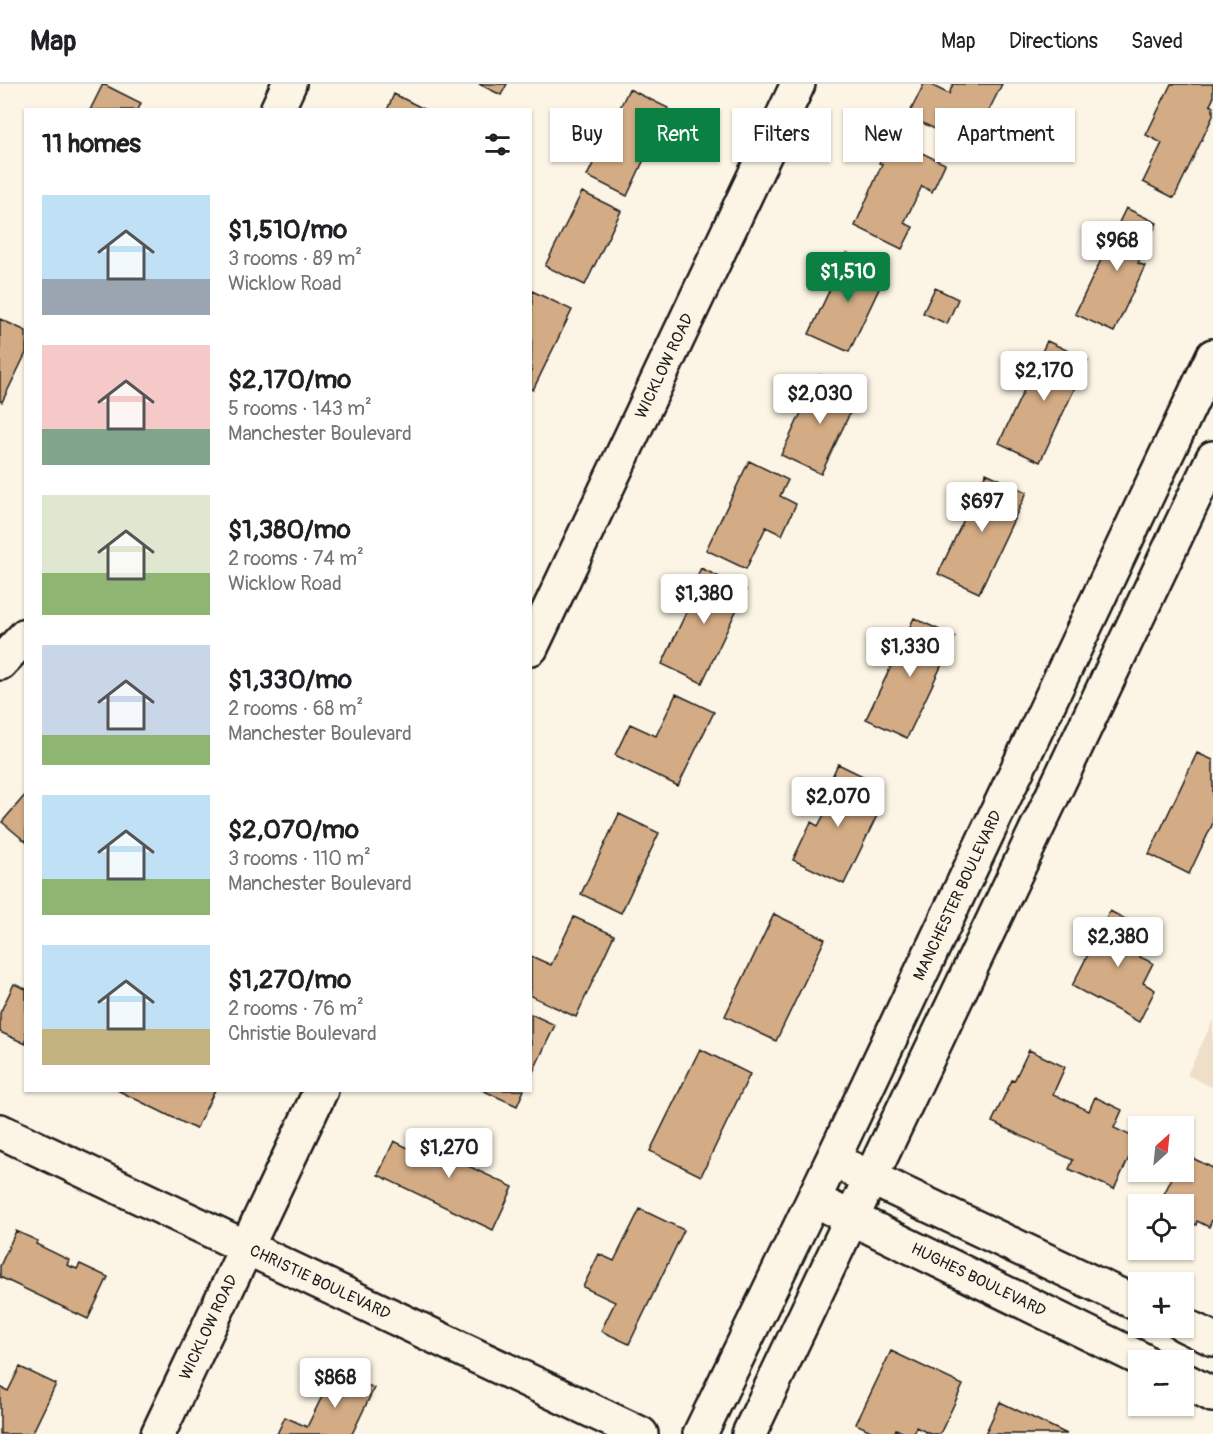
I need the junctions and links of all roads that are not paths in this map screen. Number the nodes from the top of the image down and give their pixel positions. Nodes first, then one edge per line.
1 (289, 84) edge
2 (798, 84) edge
3 (278, 108) edge
4 (1213, 356) edge
5 (1213, 458) edge
6 (24, 637) edge
7 (532, 646) edge
8 (0, 663) edge
9 (320, 1092) edge
10 (0, 1131) edge
11 (833, 1159) junction
12 (870, 1177) junction
13 (813, 1199) junction
14 (852, 1218) junction
15 (247, 1248) junction
16 (1128, 1299) edge
17 (1194, 1330) edge
18 (1213, 1339) edge
19 (1128, 1353) edge
20 (1194, 1385) edge
21 (1213, 1395) edge
22 (158, 1434) edge
23 (641, 1434) edge
24 (700, 1434) edge
25 (748, 1434) edge

1 - 3 street
2 - 7 street, WICKLOW ROAD
4 - 11 street, MANCHESTER BOULEVARD
5 - 12 street
6 - 8 street
9 - 15 street, WICKLOW ROAD
10 - 15 street, CHRISTIE BOULEVARD
11 - 12 street
11 - 13 street, MANCHESTER BOULEVARD
12 - 14 street
12 - 16 street
13 - 14 street, HUGHES BOULEVARD
13 - 24 street, MANCHESTER BOULEVARD
14 - 19 street, HUGHES BOULEVARD
14 - 25 street
15 - 22 street, WICKLOW ROAD
15 - 23 street, CHRISTIE BOULEVARD
17 - 18 street
20 - 21 street

